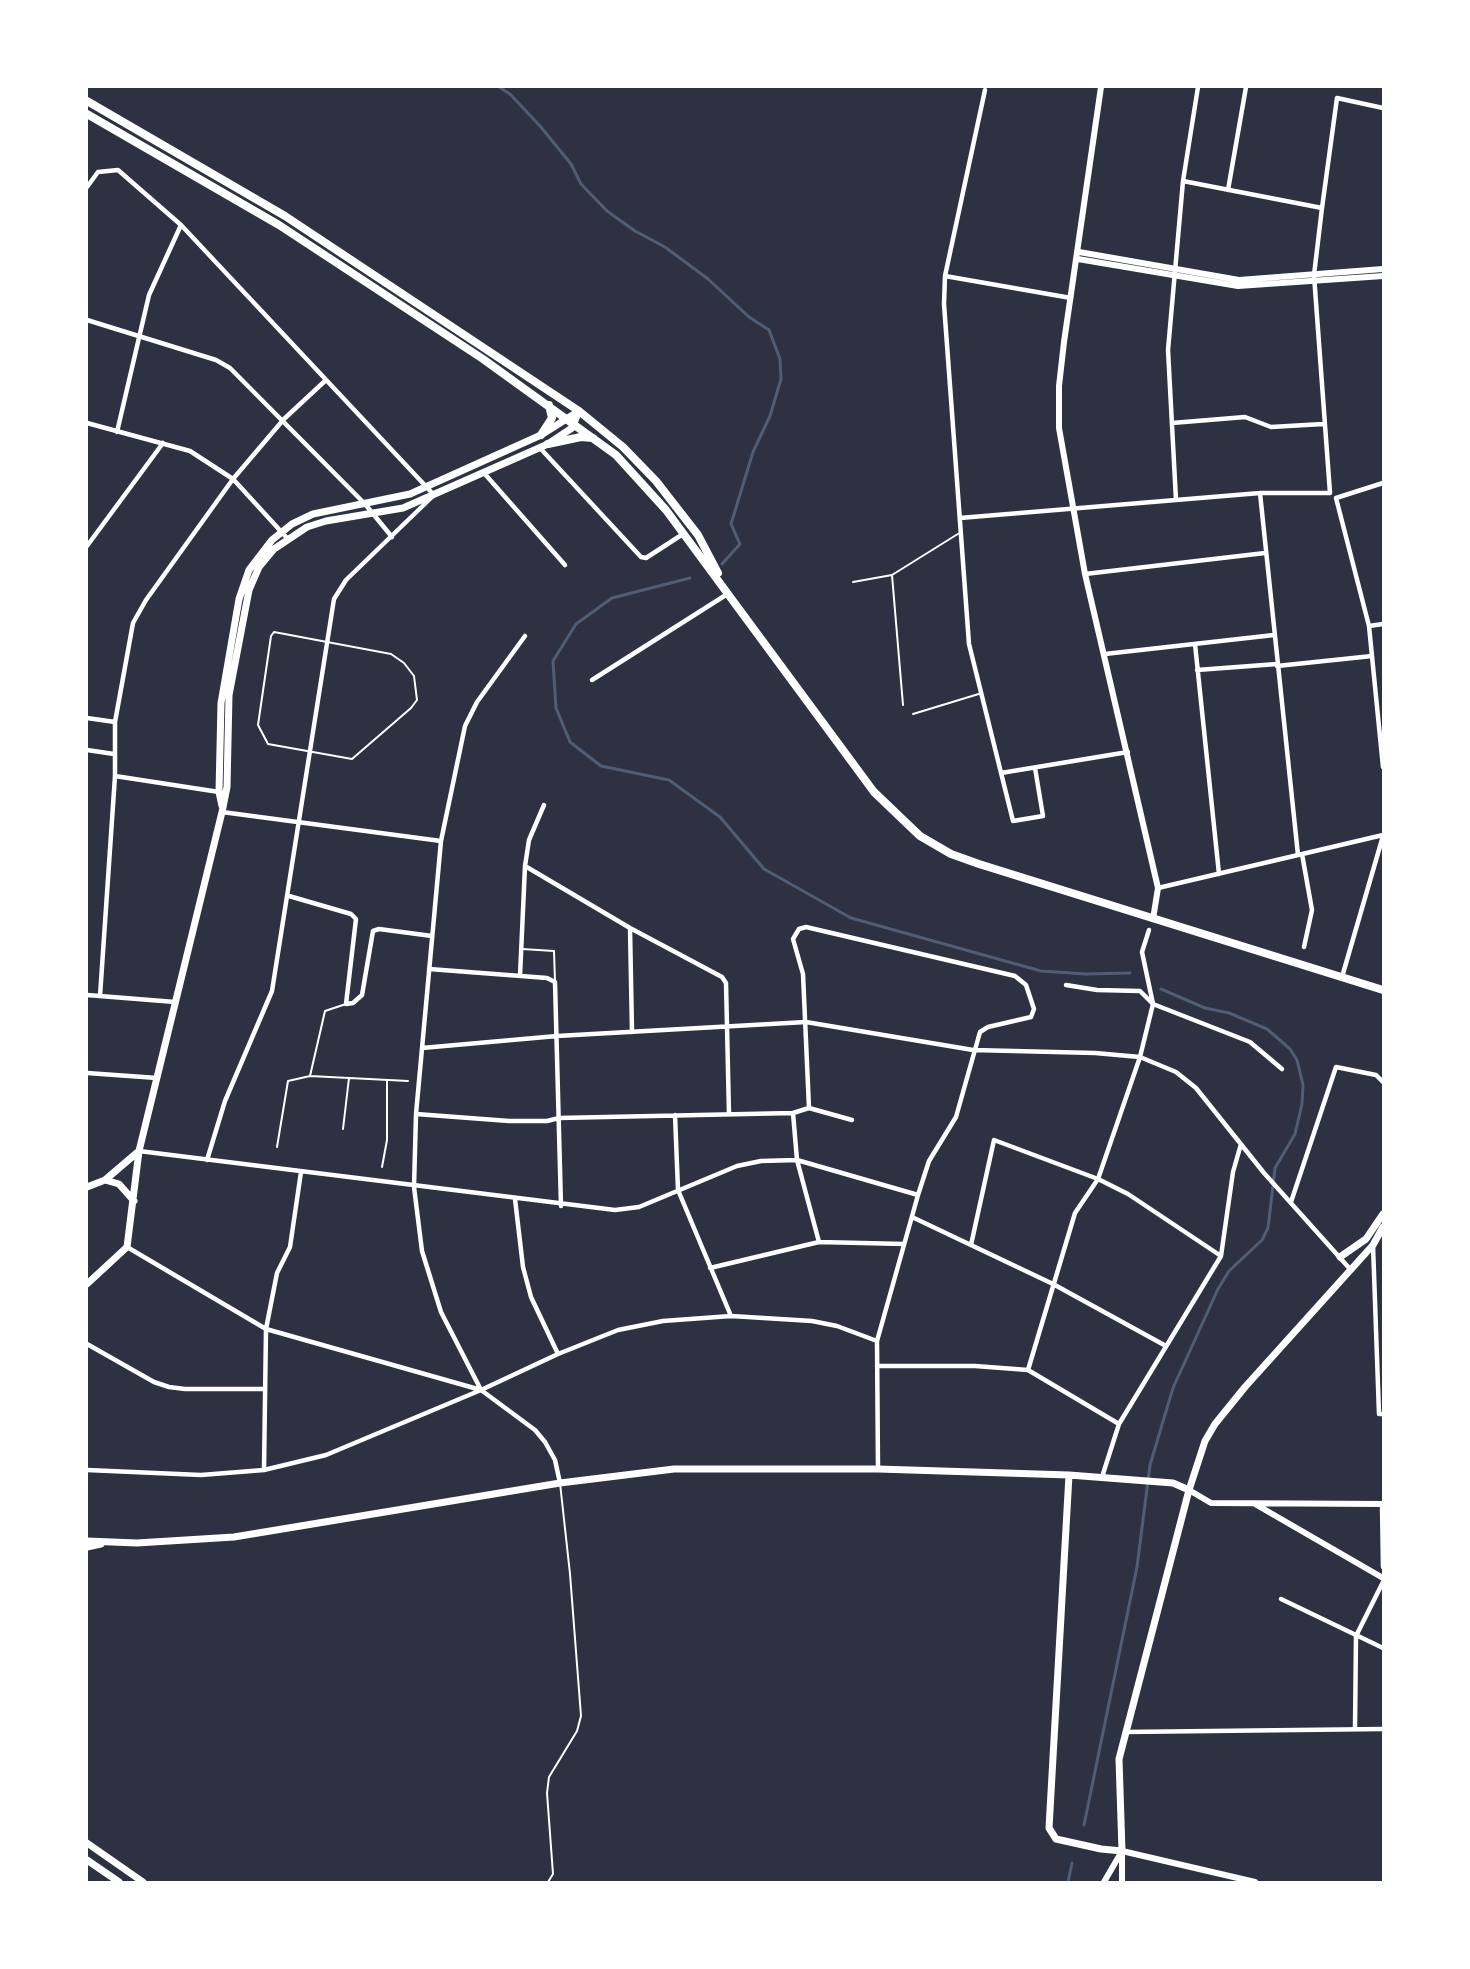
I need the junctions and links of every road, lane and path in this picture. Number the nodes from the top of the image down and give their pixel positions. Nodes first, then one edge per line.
1 (1101, 87) edge
2 (1198, 87) edge
3 (1246, 87) edge
4 (985, 90) dead end
5 (87, 101) edge
6 (1383, 108) edge
7 (87, 114) edge
8 (1184, 181) junction
9 (87, 187) edge
10 (1228, 190) junction
11 (1322, 208) junction
12 (181, 225) junction
13 (1078, 255) junction
14 (1383, 268) edge
15 (1175, 273) junction
16 (945, 276) junction
17 (1383, 276) edge
18 (1314, 279) junction
19 (1071, 298) junction
20 (87, 320) edge
21 (138, 337) junction
22 (326, 380) junction
23 (549, 405) junction
24 (579, 411) junction
25 (284, 419) junction
26 (572, 420) junction
27 (87, 423) edge
28 (1172, 423) junction
29 (1323, 424) junction
30 (117, 432) junction
31 (541, 435) junction
32 (597, 440) junction
33 (163, 443) junction
34 (544, 446) junction
35 (483, 473) junction
36 (233, 479) junction
37 (1383, 483) edge
38 (427, 486) junction
39 (1260, 493) junction
40 (1330, 493) junction
41 (434, 495) junction
42 (1336, 498) junction
43 (1176, 500) junction
44 (365, 504) junction
45 (1073, 508) junction
46 (374, 514) junction
47 (960, 518) junction
48 (961, 532) junction
49 (684, 534) junction
50 (284, 535) junction
51 (392, 537) junction
52 (87, 546) edge
53 (1265, 553) junction
54 (565, 566) dead end
55 (1085, 574) junction
56 (892, 575) junction
57 (853, 582) dead end
58 (729, 593) junction
59 (1383, 624) edge
60 (1369, 626) junction
61 (1274, 635) junction
62 (525, 636) dead end
63 (326, 640) junction
64 (1195, 644) junction
65 (1105, 654) junction
66 (1372, 656) junction
67 (1277, 665) junction
68 (1197, 670) junction
69 (592, 680) dead end
70 (982, 693) junction
71 (903, 705) dead end
72 (913, 714) dead end
73 (87, 718) edge
74 (116, 722) junction
75 (87, 750) edge
76 (309, 752) junction
77 (1128, 752) junction
78 (114, 754) junction
79 (1383, 767) edge
80 (1035, 768) junction
81 (1001, 773) junction
82 (115, 776) junction
83 (219, 792) junction
84 (544, 805) dead end
85 (222, 812) junction
86 (299, 822) junction
87 (1383, 835) edge
88 (441, 841) junction
89 (1300, 855) junction
90 (525, 866) junction
91 (1219, 874) junction
92 (1158, 888) junction
93 (289, 896) junction
94 (1153, 919) junction
95 (630, 928) junction
96 (1149, 930) dead end
97 (432, 936) junction
98 (1304, 947) dead end
99 (521, 949) junction
100 (429, 969) junction
101 (519, 976) junction
102 (1342, 977) junction
103 (555, 982) junction
104 (1066, 985) dead end
105 (1383, 990) edge
106 (87, 995) edge
107 (100, 996) junction
108 (176, 1002) junction
109 (346, 1004) junction
110 (1153, 1004) junction
111 (806, 1022) junction
112 (728, 1027) junction
113 (632, 1032) junction
114 (557, 1036) junction
115 (422, 1047) junction
116 (973, 1050) junction
117 (1140, 1057) junction
118 (1282, 1069) dead end
119 (87, 1073) edge
120 (310, 1076) junction
121 (157, 1078) junction
122 (349, 1078) junction
123 (387, 1080) junction
124 (408, 1081) dead end
125 (1383, 1082) edge
126 (809, 1108) junction
127 (793, 1113) junction
128 (416, 1114) junction
129 (675, 1114) junction
130 (729, 1114) junction
131 (559, 1118) junction
132 (852, 1120) dead end
133 (343, 1129) dead end
134 (1241, 1144) junction
135 (277, 1147) dead end
136 (139, 1151) junction
137 (207, 1160) junction
138 (797, 1160) junction
139 (382, 1167) dead end
140 (301, 1172) junction
141 (1098, 1179) junction
142 (105, 1180) junction
143 (87, 1187) edge
144 (414, 1187) junction
145 (678, 1191) junction
146 (918, 1195) junction
147 (515, 1199) junction
148 (134, 1201) junction
149 (1291, 1202) junction
150 (561, 1206) junction
151 (1383, 1214) edge
152 (912, 1217) junction
153 (1383, 1227) edge
154 (1366, 1239) junction
155 (819, 1242) junction
156 (1383, 1243) edge
157 (904, 1244) junction
158 (971, 1245) junction
159 (1373, 1245) junction
160 (127, 1247) junction
161 (1221, 1256) junction
162 (1340, 1257) junction
163 (710, 1268) junction
164 (1350, 1269) junction
165 (87, 1284) edge
166 (1053, 1284) junction
167 (1376, 1314) junction
168 (1383, 1314) edge
169 (731, 1316) junction
170 (266, 1329) junction
171 (877, 1341) junction
172 (87, 1344) edge
173 (1166, 1346) junction
174 (558, 1354) junction
175 (877, 1366) junction
176 (1028, 1370) junction
177 (265, 1389) junction
178 (481, 1390) junction
179 (1381, 1414) edge
180 (1119, 1424) junction
181 (878, 1469) junction
182 (87, 1470) edge
183 (264, 1470) junction
184 (1069, 1476) junction
185 (1102, 1477) junction
186 (560, 1484) junction
187 (1189, 1490) junction
188 (1254, 1504) junction
189 (1382, 1504) edge
190 (87, 1541) edge
191 (106, 1543) junction
192 (87, 1547) edge
193 (1383, 1567) edge
194 (1383, 1580) edge
195 (1281, 1599) dead end
196 (1356, 1636) junction
197 (1383, 1648) edge
198 (1355, 1728) junction
199 (1383, 1730) edge
200 (1125, 1732) junction
201 (87, 1844) edge
202 (1122, 1851) junction
203 (87, 1860) edge
204 (119, 1882) edge
205 (143, 1882) edge
206 (548, 1882) edge
207 (1104, 1882) edge
208 (1123, 1882) edge
209 (1256, 1882) edge

1 - 13 street
2 - 8 street
3 - 10 street
4 - 16 street
5 - 24 main road
6 - 11 street
7 - 23 main road
8 - 10 street
8 - 15 street
9 - 12 street
10 - 11 street
11 - 18 street
12 - 21 street
12 - 22 street
13 - 15 street
13 - 19 street
14 - 18 street
15 - 18 street
15 - 28 street
16 - 19 street
16 - 47 street
17 - 18 street
18 - 29 street
19 - 45 street
20 - 21 street
21 - 25 street
21 - 30 street
22 - 25 street
22 - 38 street
23 - 26 main road
23 - 31 main road
24 - 26 main road
24 - 58 main road
25 - 36 street
25 - 44 street
26 - 31 main road
26 - 32 main road
26 - 34 main road
27 - 30 street
28 - 29 street
28 - 43 street
29 - 40 street
30 - 33 street
31 - 38 main road
32 - 34 main road
32 - 49 main road
33 - 36 street
33 - 52 street
34 - 35 main road
34 - 49 street
35 - 41 main road
35 - 54 street
36 - 50 street
36 - 74 street
37 - 42 street
38 - 41 street
38 - 44 main road
39 - 40 street
39 - 43 street
39 - 53 street
40 - 42 street
41 - 46 main road
41 - 51 street
42 - 60 street
43 - 45 street
44 - 46 street
44 - 50 main road
45 - 47 street
45 - 55 street
46 - 50 main road
46 - 51 street
47 - 48 street
48 - 56 lane
48 - 70 street
49 - 58 main road
50 - 83 main road
50 - 85 main road
51 - 63 street
53 - 55 street
53 - 61 street
55 - 65 street
56 - 57 lane
56 - 71 lane
58 - 69 street
58 - 94 main road
59 - 60 street
60 - 66 street
61 - 64 street
61 - 67 street
62 - 88 street
63 - 76 street
63 - 76 lane
63 - 76 lane
64 - 65 street
64 - 68 street
65 - 77 street
66 - 67 street
66 - 79 street
67 - 68 street
67 - 89 street
68 - 91 street
70 - 72 lane
70 - 81 street
73 - 74 street
74 - 78 street
75 - 78 street
76 - 86 street
77 - 80 street
77 - 92 street
78 - 82 street
80 - 81 street
80 - 81 street
82 - 83 street
82 - 107 street
83 - 85 main road
84 - 90 street
85 - 86 street
85 - 108 main road
86 - 88 street
86 - 93 street
87 - 89 street
87 - 102 street
88 - 97 street
89 - 91 street
89 - 98 street
90 - 95 street
90 - 99 street
91 - 92 street
92 - 94 street
93 - 109 street
93 - 137 street
94 - 102 main road
95 - 112 street
95 - 113 street
96 - 110 street
97 - 100 street
97 - 109 street
99 - 101 street
99 - 103 lane
100 - 101 street
100 - 115 street
101 - 103 street
102 - 105 main road
103 - 114 street
104 - 110 street
106 - 107 street
107 - 108 street
108 - 121 main road
109 - 120 lane
110 - 117 street
110 - 118 street
111 - 112 street
111 - 116 street
111 - 116 street
111 - 126 street
112 - 113 street
112 - 130 street
113 - 114 street
114 - 115 street
114 - 131 street
115 - 128 street
116 - 117 street
116 - 146 street
117 - 134 street
117 - 141 street
119 - 121 street
120 - 122 lane
120 - 135 lane
121 - 136 main road
122 - 123 lane
122 - 133 lane
123 - 124 lane
123 - 139 lane
125 - 149 street
126 - 127 street
126 - 132 street
127 - 130 street
127 - 138 street
128 - 131 street
128 - 144 street
129 - 130 street
129 - 131 street
129 - 145 street
131 - 150 street
134 - 149 street
134 - 161 street
136 - 137 street
136 - 142 main road
136 - 148 main road
137 - 140 street
138 - 145 street
138 - 146 street
138 - 155 street
140 - 144 street
140 - 170 street
141 - 158 street
141 - 161 street
141 - 166 street
142 - 143 main road
142 - 148 main road
144 - 147 street
144 - 178 street
145 - 150 street
145 - 163 street
146 - 152 street
147 - 150 street
147 - 174 street
148 - 160 main road
149 - 162 street
151 - 154 main road
152 - 157 street
152 - 158 street
153 - 159 main road
154 - 159 main road
154 - 162 main road
155 - 157 street
155 - 163 street
156 - 159 main road
157 - 171 street
158 - 166 street
159 - 164 main road
159 - 167 street
160 - 165 main road
160 - 170 street
161 - 173 street
162 - 164 street
163 - 169 street
164 - 187 main road
166 - 173 street
166 - 176 street
167 - 168 street
167 - 179 street
169 - 171 street
169 - 174 street
170 - 177 street
170 - 178 street
171 - 175 street
172 - 177 street
173 - 180 street
174 - 178 street
175 - 176 street
175 - 181 street
176 - 180 street
177 - 183 street
178 - 183 street
178 - 186 street
180 - 185 street
181 - 184 main road
181 - 186 main road
182 - 183 street
184 - 185 main road
184 - 202 main road
185 - 187 main road
186 - 191 main road
186 - 206 lane
187 - 188 street
187 - 200 main road
188 - 189 street
188 - 194 street
189 - 193 street
190 - 191 main road
191 - 192 main road
194 - 196 street
195 - 196 street
196 - 197 street
196 - 198 street
198 - 199 street
198 - 200 street
200 - 202 main road
201 - 205 main road
202 - 207 street
202 - 208 street
202 - 209 street
203 - 204 main road

